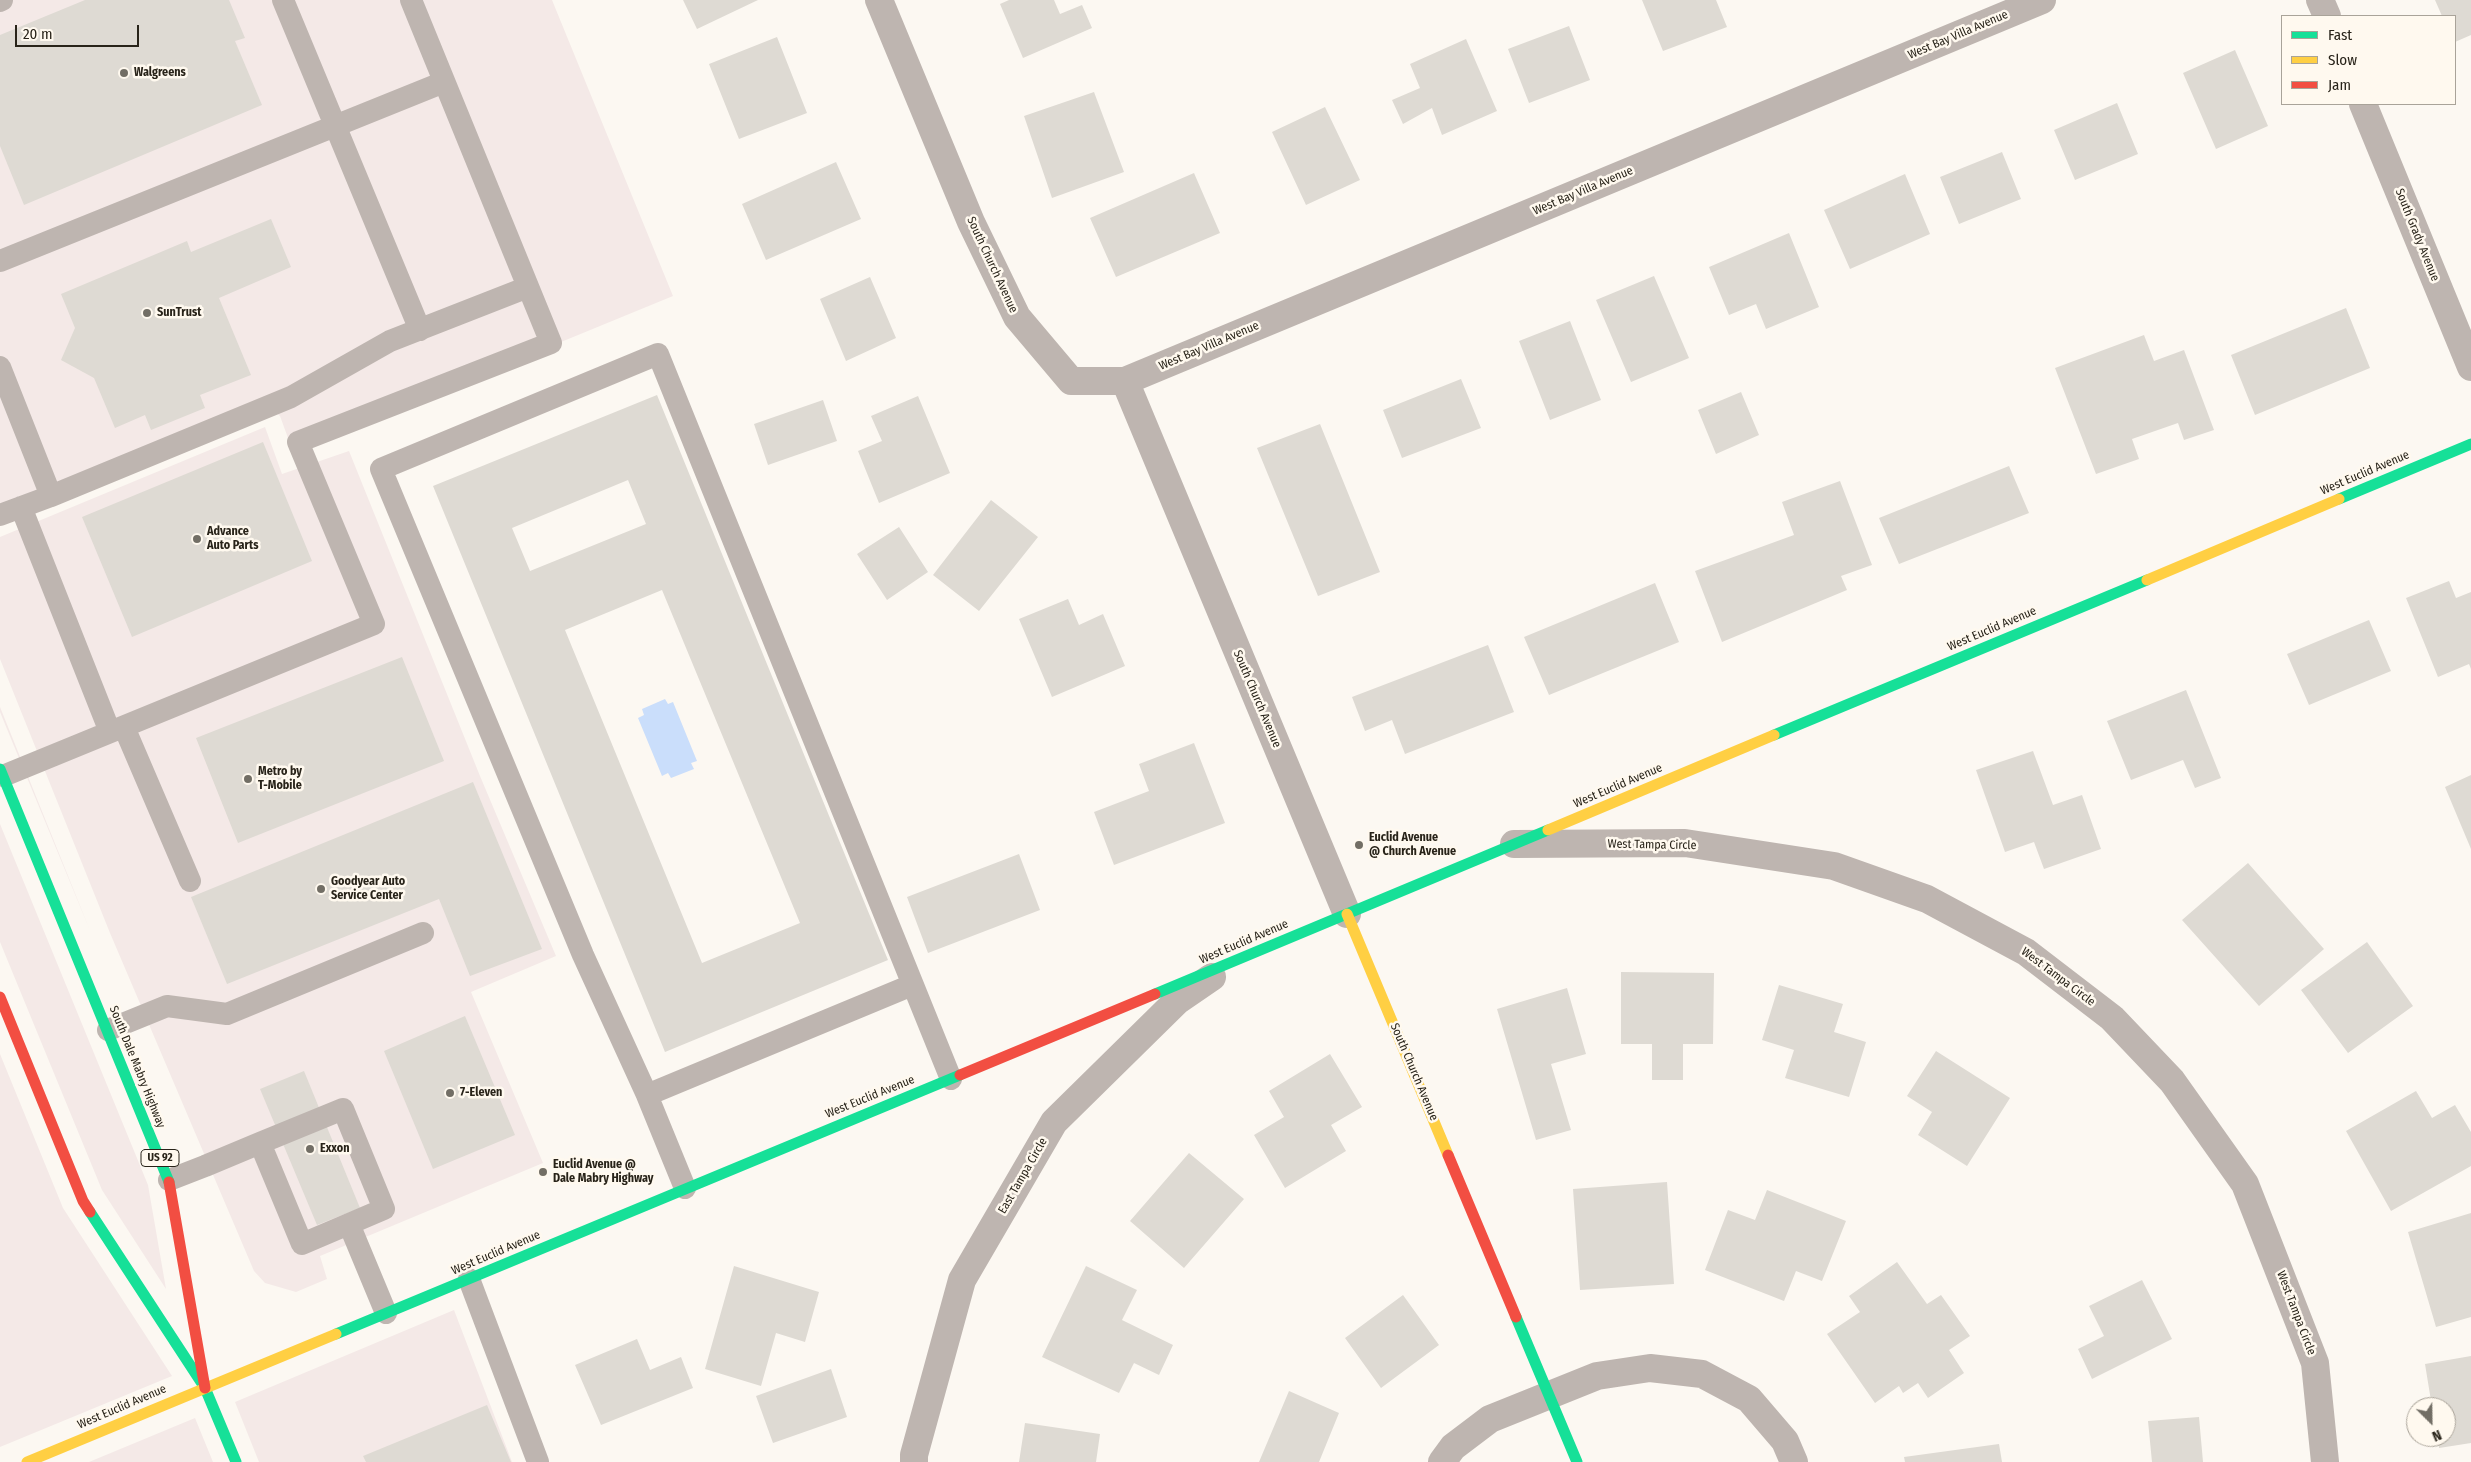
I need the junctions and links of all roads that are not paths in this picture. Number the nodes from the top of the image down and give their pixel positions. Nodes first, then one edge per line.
1 (283, 0) edge
2 (411, 0) edge
3 (879, 0) edge
4 (2042, 0) edge
5 (2320, 0) edge
6 (2327, 15) edge
7 (444, 82) junction
8 (2363, 105) edge
9 (335, 126) junction
10 (0, 261) edge
11 (528, 287) junction
12 (420, 330) junction
13 (0, 366) edge
14 (2471, 367) edge
15 (1125, 381) junction
16 (2471, 444) edge
17 (51, 496) junction
18 (21, 507) junction
19 (0, 515) edge
20 (117, 729) junction
21 (2, 772) edge
22 (1514, 844) junction
23 (190, 881) dead end
24 (1347, 914) junction
25 (423, 933) dead end
26 (1239, 959) junction
27 (912, 985) junction
28 (0, 997) edge
29 (108, 1030) junction
30 (951, 1079) junction
31 (647, 1095) junction
32 (260, 1143) junction
33 (169, 1180) junction
34 (685, 1188) junction
35 (349, 1224) junction
36 (469, 1279) junction
37 (386, 1313) junction
38 (205, 1388) junction
39 (1549, 1394) junction
40 (27, 1462) edge
41 (236, 1462) edge
42 (538, 1462) edge
43 (914, 1462) edge
44 (1442, 1462) edge
45 (1577, 1462) edge
46 (1794, 1462) edge
47 (2325, 1462) edge

1 - 9 lane
2 - 7 lane
3 - 15 street, South Church Avenue
4 - 15 street, West Bay Villa Avenue
5 - 6 street
7 - 9 lane
7 - 11 lane
8 - 14 street, South Grady Avenue
9 - 10 lane
9 - 12 lane
11 - 12 lane
11 - 20 lane
12 - 17 lane
13 - 17 lane
15 - 24 street, South Church Avenue
16 - 22 street, West Euclid Avenue
17 - 18 lane
18 - 19 lane
18 - 20 lane
20 - 21 lane
20 - 23 lane
21 - 29 street, South Dale Mabry Highway / US 92
22 - 24 street, West Euclid Avenue
22 - 47 street, West Tampa Circle
24 - 26 street, West Euclid Avenue
24 - 39 street, South Church Avenue
25 - 29 lane
26 - 30 street, West Euclid Avenue
26 - 43 street, East Tampa Circle
27 - 30 lane
27 - 31 lane
27 - 31 lane
28 - 38 street, South Dale Mabry Highway / US 92
29 - 33 street, South Dale Mabry Highway / US 92
30 - 34 street, West Euclid Avenue
31 - 34 lane
32 - 33 lane
32 - 35 lane
32 - 35 lane
33 - 38 street, South Dale Mabry Highway / US 92
34 - 36 street, West Euclid Avenue
35 - 37 lane
36 - 37 street, West Euclid Avenue
36 - 42 lane
37 - 38 street, West Euclid Avenue
38 - 40 street, West Euclid Avenue
38 - 41 street, South Dale Mabry Highway / US 92
39 - 44 street
39 - 45 street, South Church Avenue
39 - 46 street

